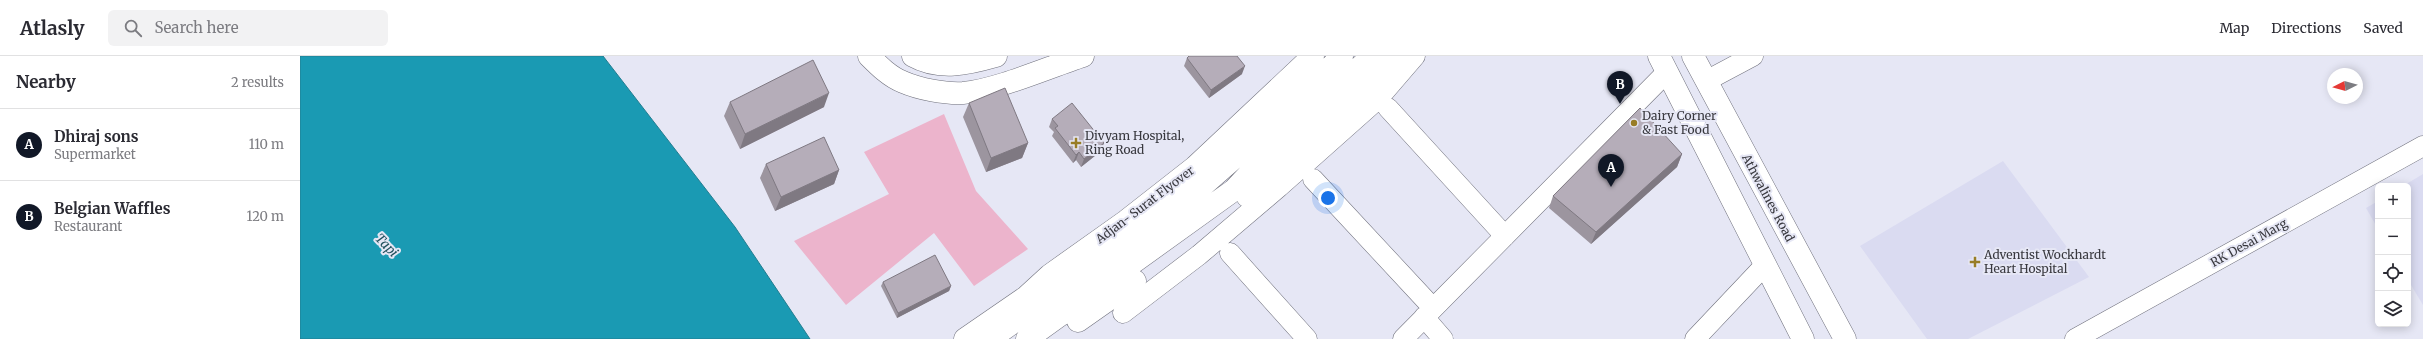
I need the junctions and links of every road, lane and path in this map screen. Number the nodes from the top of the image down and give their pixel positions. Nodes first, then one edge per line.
1 (869, 56) edge
2 (913, 56) edge
3 (996, 56) edge
4 (1083, 56) edge
5 (1313, 56) edge
6 (1342, 56) edge
7 (1372, 56) edge
8 (1396, 56) edge
9 (1415, 56) edge
10 (1693, 56) edge
11 (1753, 56) edge
12 (1663, 64) edge
13 (1706, 81) junction
14 (1388, 108) dead end
15 (2423, 146) edge
16 (1313, 179) dead end
17 (1505, 236) junction
18 (1230, 253) dead end
19 (1765, 265) junction
20 (1429, 312) junction
21 (1123, 313) dead end
22 (965, 339) edge
23 (990, 339) edge
24 (1027, 339) edge
25 (1053, 339) edge
26 (1307, 339) edge
27 (1403, 339) edge
28 (1443, 339) edge
29 (1695, 339) edge
30 (1802, 339) edge
31 (1845, 339) edge
32 (2075, 339) edge

1 - 4 main road
2 - 3 main road
5 - 22 main road, Adjan- Surat Flyover
6 - 23 main road
7 - 24 main road
8 - 25 main road
9 - 21 street
10 - 13 main road, Athwalines Road
11 - 13 street
12 - 17 street
12 - 19 main road
13 - 31 main road, Athwalines Road
14 - 17 street
15 - 32 street, RK Desai Marg
16 - 20 street
17 - 20 street
18 - 26 street
19 - 29 street
19 - 30 main road
20 - 27 street
20 - 28 street

